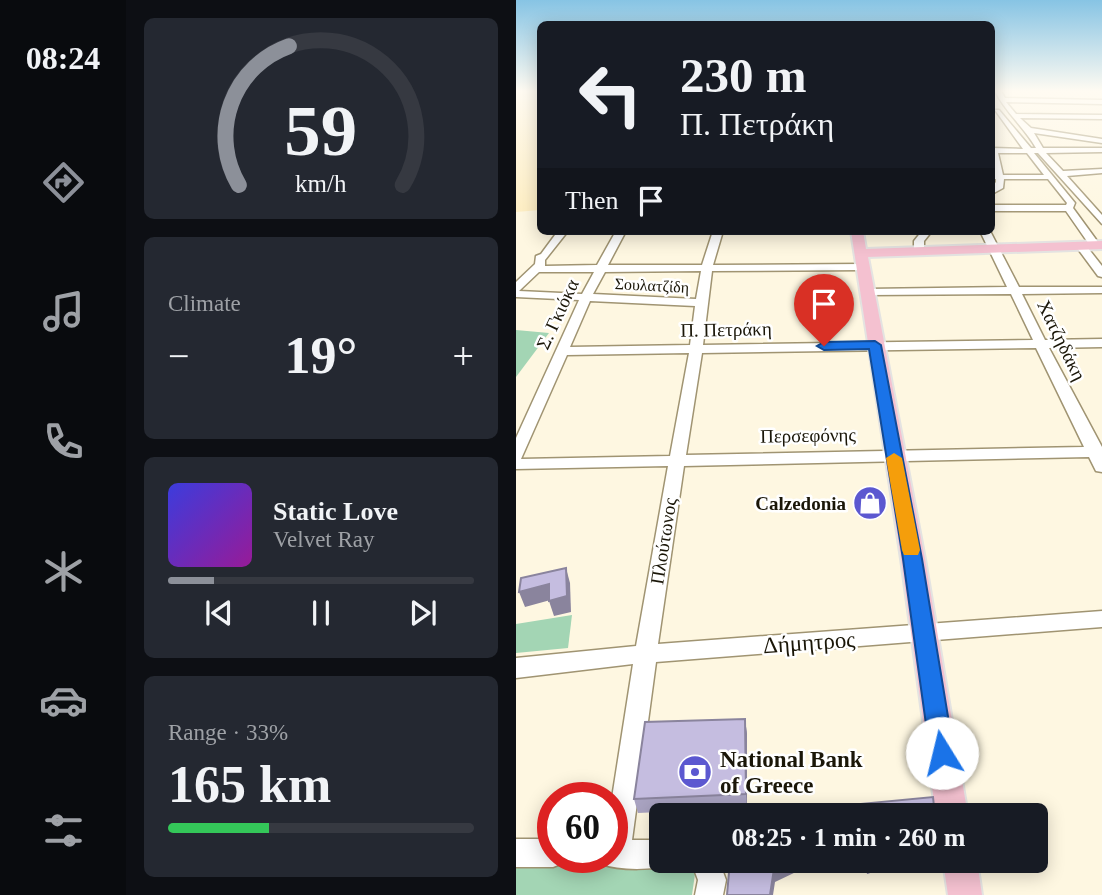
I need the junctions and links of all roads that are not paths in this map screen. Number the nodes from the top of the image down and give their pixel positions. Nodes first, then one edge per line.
1 (1013, 133) edge
2 (1031, 133) edge
3 (1047, 133) edge
4 (1102, 141) edge
5 (1028, 150) junction
6 (1040, 150) junction
7 (1102, 150) edge
8 (995, 151) edge
9 (1102, 171) edge
10 (1061, 174) junction
11 (1051, 177) junction
12 (996, 183) edge
13 (995, 208) edge
14 (1069, 208) junction
15 (1102, 221) edge
16 (560, 235) edge
17 (619, 235) edge
18 (717, 235) edge
19 (858, 235) edge
20 (924, 235) edge
21 (987, 235) edge
22 (1080, 245) junction
23 (1098, 245) edge
24 (994, 247) junction
25 (919, 250) junction
26 (862, 260) junction
27 (602, 267) junction
28 (708, 267) junction
29 (535, 269) junction
30 (1102, 274) edge
31 (1102, 290) edge
32 (516, 291) edge
33 (1016, 291) junction
34 (868, 292) junction
35 (586, 297) junction
36 (703, 303) junction
37 (1042, 343) junction
38 (1102, 343) edge
39 (875, 345) junction
40 (697, 349) junction
41 (561, 351) junction
42 (893, 454) junction
43 (516, 455) edge
44 (1099, 457) edge
45 (677, 459) junction
46 (516, 464) edge
47 (1102, 619) edge
48 (924, 633) junction
49 (645, 654) junction
50 (516, 668) edge
51 (626, 782) edge
52 (950, 803) edge
53 (516, 853) edge
54 (537, 853) edge
55 (628, 854) edge
56 (649, 854) edge
57 (709, 873) edge
58 (961, 873) edge
59 (709, 895) edge
60 (965, 895) edge

1 - 5 street
2 - 6 street
3 - 4 street
5 - 6 street
5 - 8 street
5 - 11 street
6 - 7 street
6 - 10 street
9 - 10 street
10 - 15 street
11 - 12 street
11 - 14 street
13 - 14 street
14 - 23 street
16 - 29 street
17 - 27 street, Σ. Γκιόκα
18 - 28 street, Πλούτωνος
19 - 26 main road
20 - 25 street
21 - 24 street, Χατζηδάκη
22 - 23 main road
22 - 24 main road
22 - 30 street
24 - 25 main road
24 - 33 street, Χατζηδάκη
25 - 26 main road
26 - 28 street
26 - 34 main road
27 - 28 street
27 - 29 street
27 - 35 street, Σ. Γκιόκα
28 - 36 street, Πλούτωνος
29 - 32 street
31 - 33 street
32 - 35 street, Σουλατζίδη
33 - 34 street
33 - 37 street, Χατζηδάκη
34 - 39 main road
35 - 36 street, Σουλατζίδη
35 - 41 street, Σ. Γκιόκα
36 - 40 street, Πλούτωνος
37 - 38 street, Π. Πετράκη
37 - 39 street, Π. Πετράκη
37 - 44 street, Χατζηδάκη
39 - 40 street, Π. Πετράκη
39 - 42 main road
40 - 41 street, Π. Πετράκη
40 - 45 street, Πλούτωνος
41 - 43 street, Σ. Γκιόκα
42 - 44 street, Περσεφόνης
42 - 45 street, Περσεφόνης
42 - 48 main road
45 - 46 street, Περσεφόνης
45 - 49 street, Πλούτωνος
47 - 48 street, Δήμητρος
48 - 49 street, Δήμητρος
48 - 52 main road
49 - 50 street, Δήμητρος
49 - 51 street, Πλούτωνος
53 - 54 street
55 - 56 street
57 - 59 street
58 - 60 main road

